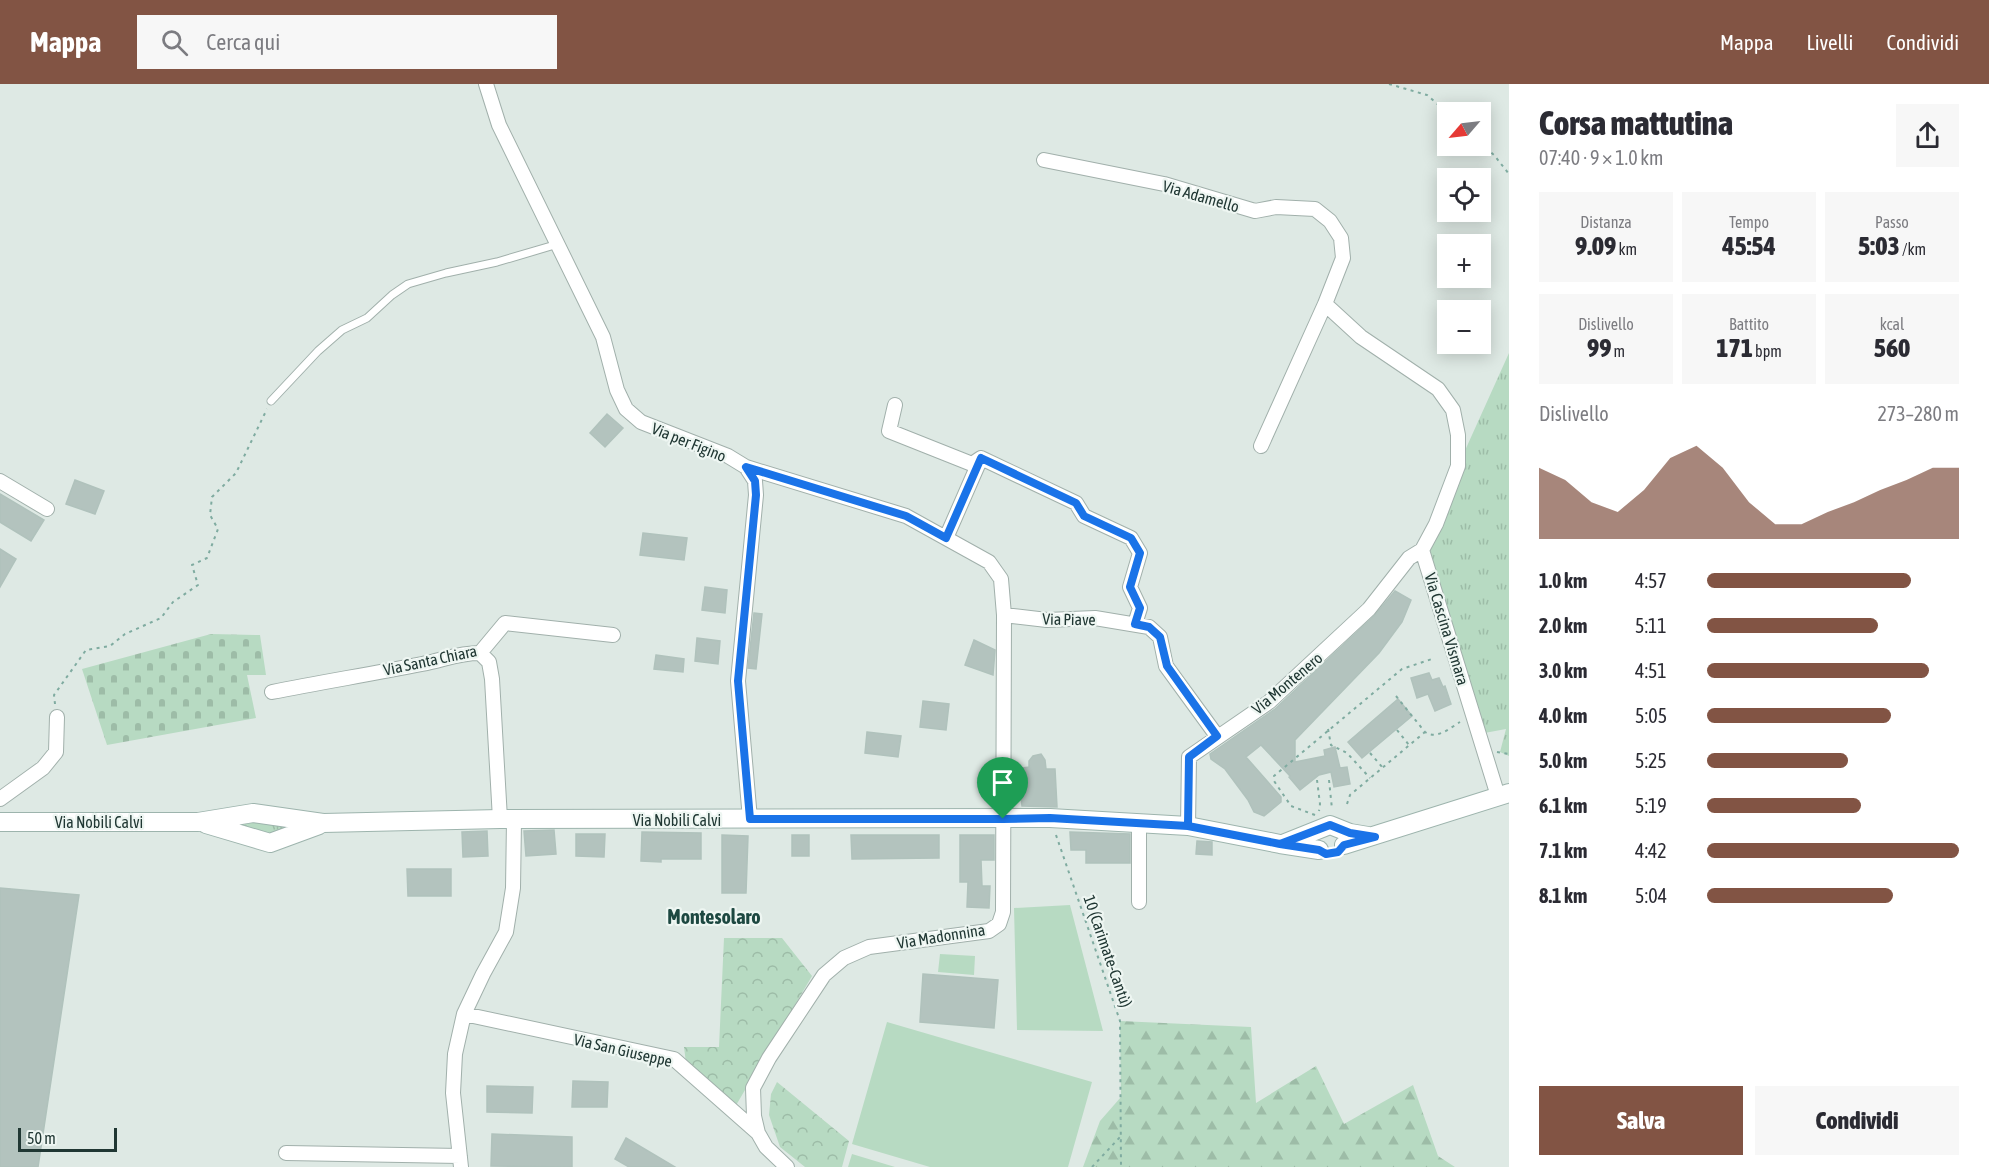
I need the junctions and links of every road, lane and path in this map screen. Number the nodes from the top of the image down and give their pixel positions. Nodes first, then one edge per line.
1 (486, 84) edge
2 (1389, 84) edge
3 (1437, 104) edge
4 (1491, 152) edge
5 (1044, 160) dead end
6 (1509, 174) edge
7 (558, 244) junction
8 (1325, 304) junction
9 (270, 401) joint
10 (895, 405) dead end
11 (1261, 446) dead end
12 (981, 458) junction
13 (746, 467) junction
14 (0, 481) edge
15 (47, 509) dead end
16 (946, 538) junction
17 (1422, 550) junction
18 (1004, 615) junction
19 (1142, 625) junction
20 (613, 636) dead end
21 (480, 653) junction
22 (1432, 659) dead end
23 (272, 692) dead end
24 (1396, 696) dead end
25 (1473, 714) junction
26 (57, 717) joint
27 (1328, 729) junction
28 (1397, 730) dead end
29 (1425, 732) junction
30 (1217, 736) junction
31 (1409, 745) junction
32 (1370, 753) dead end
33 (1383, 768) junction
34 (1370, 778) junction
35 (1317, 780) dead end
36 (1329, 780) dead end
37 (1504, 794) edge
38 (0, 799) edge
39 (1347, 804) dead end
40 (1050, 818) junction
41 (750, 819) junction
42 (1003, 819) junction
43 (507, 820) junction
44 (0, 822) edge
45 (198, 822) junction
46 (323, 823) junction
47 (1139, 823) junction
48 (1188, 826) junction
49 (1338, 830) junction
50 (1318, 831) junction
51 (1280, 844) junction
52 (1319, 850) junction
53 (1138, 902) dead end
54 (464, 1014) junction
55 (758, 1133) junction
56 (1121, 1135) junction
57 (286, 1153) dead end
58 (460, 1162) edge
59 (779, 1164) edge
60 (1092, 1167) edge
61 (1121, 1167) edge

1 - 7 street, Via per Figino
2 - 3 path
4 - 6 path
5 - 8 street, Via Adamello
7 - 9 lane
7 - 13 street, Via per Figino
8 - 11 street, Via Adamello
8 - 17 street
9 - 26 path
10 - 12 street
12 - 16 street
12 - 19 street
13 - 16 street, Via per Figino
13 - 41 street
14 - 15 street
16 - 18 street, Via per Figino
17 - 25 street, Via Cascina Vismara
17 - 30 street, Via Montenero
18 - 19 street, Via Piave
18 - 42 street, Via Madonnina
19 - 30 street
20 - 21 street, Via Santa Chiara
21 - 23 street, Via Santa Chiara
21 - 43 street
22 - 27 path
24 - 29 path
25 - 29 path
25 - 37 street, Via Cascina Vismara
26 - 38 street
27 - 34 path
27 - 35 path
28 - 31 path
29 - 31 path
30 - 48 street, Via Montenero
31 - 33 path
32 - 33 path
33 - 34 path
34 - 39 path
36 - 49 path
37 - 49 main road
40 - 42 main road, Via Nobili Calvi
40 - 47 main road, Via Nobili Calvi
40 - 56 path, 10 (Carimate-Cantù)
41 - 42 main road, Via Nobili Calvi
41 - 43 main road, Via Nobili Calvi
42 - 55 street, Via Madonnina
43 - 46 main road, Via Nobili Calvi
43 - 54 street
44 - 45 main road, Via Nobili Calvi
45 - 46 main road, Via Nobili Calvi
45 - 46 main road, Via Nobili Calvi
47 - 48 main road, Via Nobili Calvi
47 - 53 street
48 - 51 main road, Via Nobili Calvi
49 - 50 main road
49 - 52 main road
50 - 51 main road, Via Nobili Calvi
50 - 52 main road
51 - 52 main road, Via Nobili Calvi
54 - 55 street, Via San Giuseppe
54 - 58 street
55 - 59 street
56 - 60 path
56 - 61 path, 10 (Carimate-Cantù)
57 - 58 street

